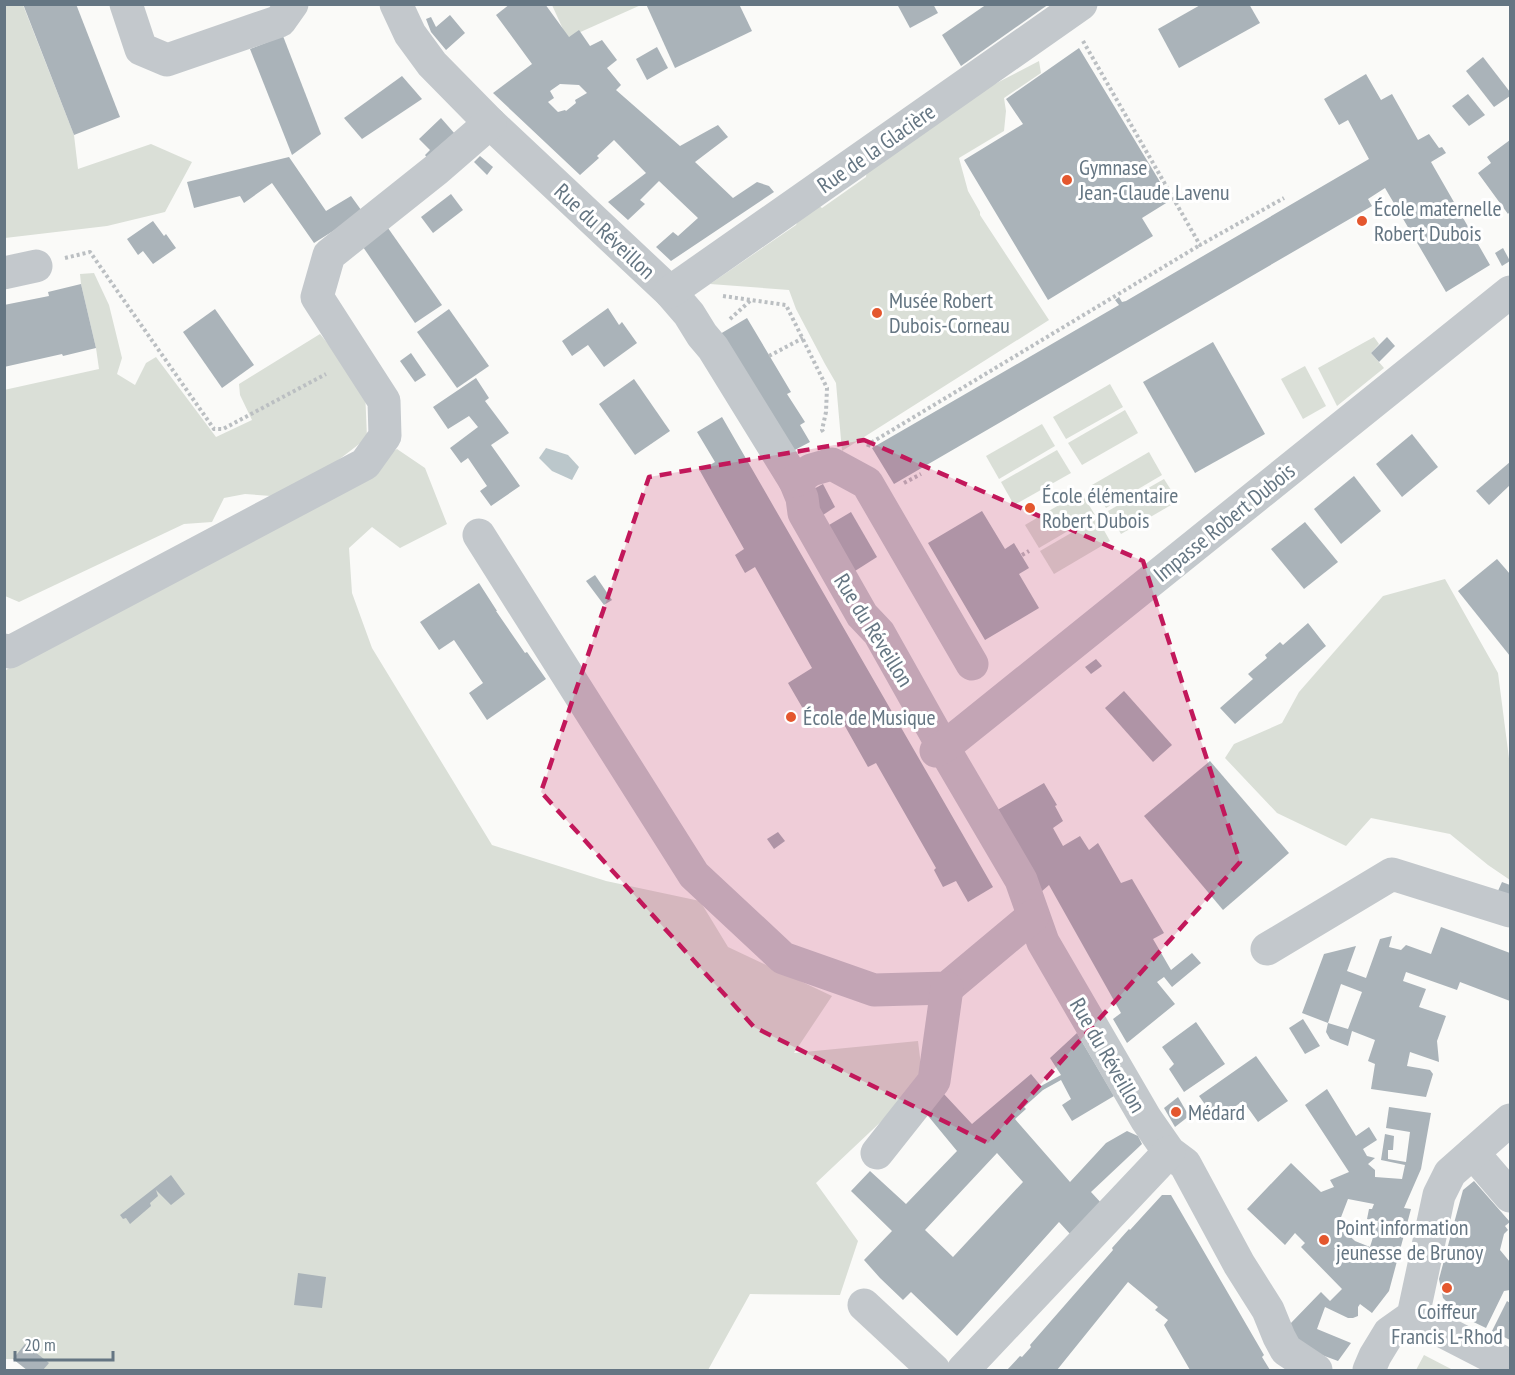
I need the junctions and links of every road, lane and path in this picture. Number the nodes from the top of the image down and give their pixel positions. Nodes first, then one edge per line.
1 (126, 4) edge
2 (292, 4) edge
3 (396, 4) edge
4 (1082, 4) edge
5 (1081, 39) dead end
6 (490, 123) junction
7 (1284, 198) dead end
8 (1200, 244) junction
9 (90, 252) dead end
10 (36, 266) dead end
11 (4, 273) edge
12 (670, 292) junction
13 (1510, 292) edge
14 (718, 296) dead end
15 (751, 300) junction
16 (726, 322) dead end
17 (803, 338) junction
18 (770, 356) dead end
19 (356, 358) junction
20 (827, 438) dead end
21 (856, 477) junction
22 (795, 481) junction
23 (479, 535) dead end
24 (1029, 551) dead end
25 (1022, 555) dead end
26 (4, 650) edge
27 (972, 664) dead end
28 (939, 749) junction
29 (1510, 911) edge
30 (1033, 916) junction
31 (1267, 949) dead end
32 (947, 988) junction
33 (1510, 1120) edge
34 (1169, 1152) junction
35 (877, 1153) dead end
36 (1473, 1153) junction
37 (1510, 1196) edge
38 (864, 1305) dead end
39 (1413, 1316) junction
40 (1510, 1366) edge
41 (934, 1371) edge
42 (963, 1371) edge
43 (1316, 1371) edge
44 (1369, 1371) edge

1 - 2 street
3 - 6 street, Rue du Réveillon
4 - 12 street, Rue de la Glacière
5 - 8 path
6 - 12 street, Rue du Réveillon
6 - 19 street
7 - 8 path
8 - 21 path
9 - 19 path
10 - 11 street
12 - 22 street, Rue du Réveillon
13 - 28 street, Impasse Robert Dubois
14 - 15 path
15 - 16 path
15 - 17 path
17 - 18 path
17 - 20 path
19 - 26 street
21 - 22 street
21 - 27 street
22 - 28 street, Rue du Réveillon
23 - 32 street
24 - 25 path
28 - 30 street, Rue du Réveillon
29 - 31 street
30 - 32 street
30 - 34 street, Rue du Réveillon
32 - 35 street
33 - 36 street
34 - 42 street
34 - 43 street, Rue du Réveillon
36 - 37 street
36 - 39 street
38 - 41 street
39 - 40 street
39 - 44 street

